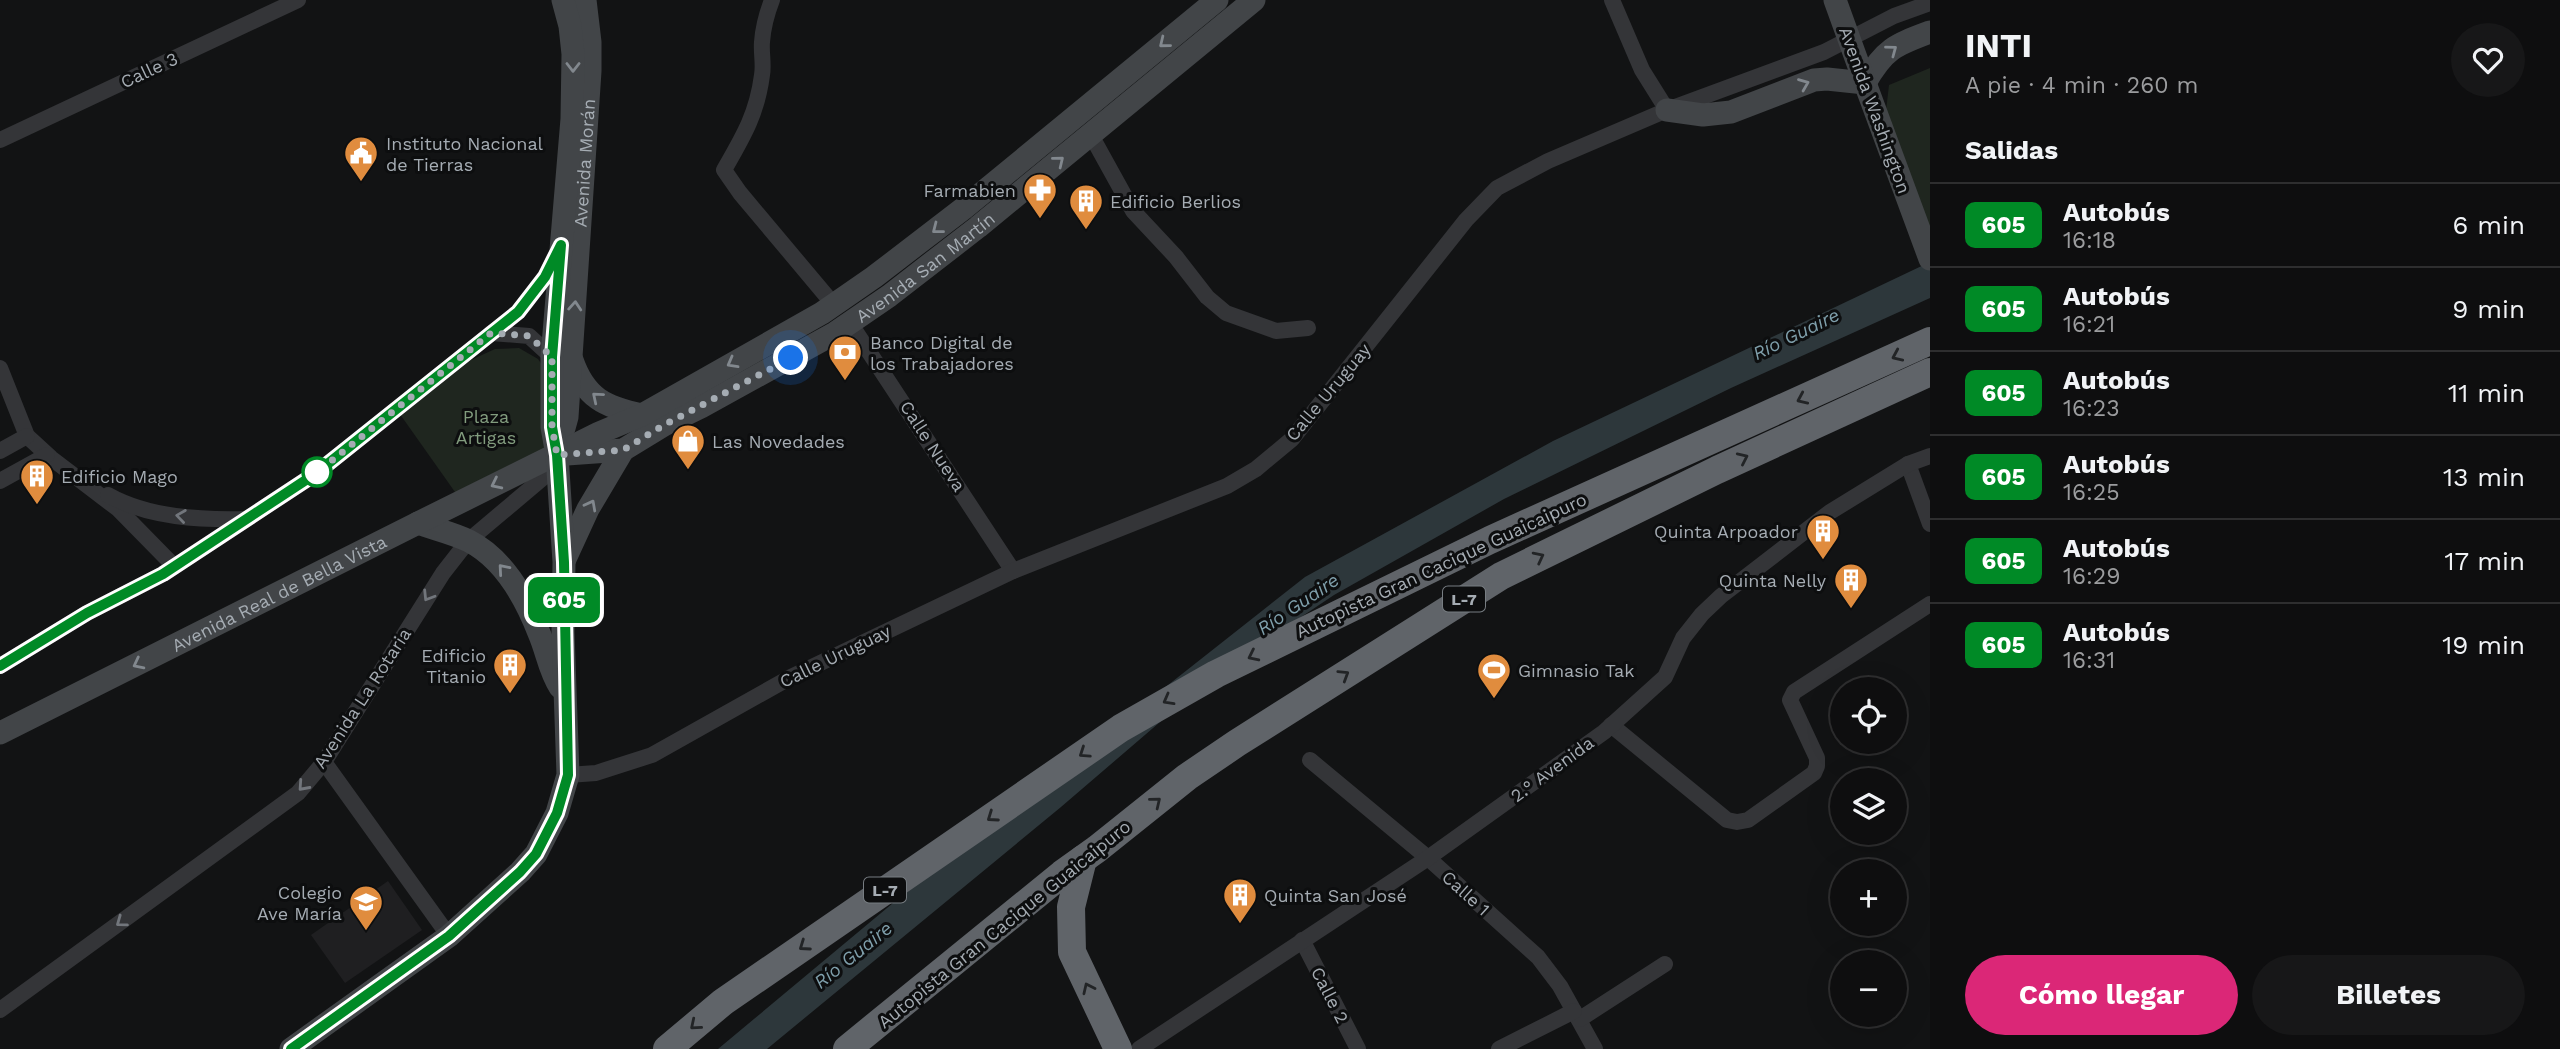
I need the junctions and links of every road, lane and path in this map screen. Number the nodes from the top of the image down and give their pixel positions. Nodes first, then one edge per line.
1 (298, 0) edge
2 (563, 0) edge
3 (585, 0) edge
4 (772, 0) edge
5 (1217, 0) edge
6 (1254, 0) edge
7 (1612, 0) edge
8 (1835, 0) edge
9 (1930, 3) edge
10 (1930, 32) edge
11 (1865, 83) junction
12 (1667, 110) junction
13 (1091, 135) junction
14 (0, 140) edge
15 (561, 245) junction
16 (1930, 259) edge
17 (834, 305) junction
18 (850, 323) junction
19 (1308, 328) dead end
20 (491, 333) junction
21 (1930, 341) edge
22 (561, 358) junction
23 (0, 369) edge
24 (1930, 372) edge
25 (642, 415) junction
26 (27, 436) junction
27 (623, 450) junction
28 (0, 451) edge
29 (557, 455) junction
30 (1930, 456) edge
31 (49, 457) junction
32 (1908, 464) junction
33 (0, 481) edge
34 (249, 519) junction
35 (418, 523) junction
36 (1930, 524) edge
37 (468, 541) junction
38 (564, 562) junction
39 (174, 566) junction
40 (1013, 571) junction
41 (1930, 604) edge
42 (0, 666) edge
43 (565, 695) junction
44 (1611, 725) junction
45 (0, 733) edge
46 (1310, 760) dead end
47 (324, 762) junction
48 (568, 775) junction
49 (1428, 858) junction
50 (1083, 859) junction
51 (449, 936) junction
52 (1302, 940) junction
53 (1665, 964) dead end
54 (0, 1010) edge
55 (1577, 1015) junction
56 (291, 1049) edge
57 (667, 1049) edge
58 (848, 1049) edge
59 (1118, 1049) edge
60 (1139, 1049) edge
61 (1357, 1049) edge
62 (1499, 1049) edge
63 (1595, 1049) edge

1 - 14 street, Calle 3
2 -> 15 main road, Avenida Morán
22 -> 3 main road, Avenida Morán
4 - 17 street
5 -> 17 main road, Avenida San Martín
6 - 13 main road, Avenida San Martín
7 - 12 street
8 - 11 main road, Avenida Washington, bridge
9 - 12 street, Calle Uruguay
11 -> 10 main road
12 -> 11 main road
11 - 16 main road, Avenida Washington
12 - 40 street, Calle Uruguay
18 -> 13 main road, Avenida San Martín
13 - 19 street
15 - 20 street
15 - 22 main road, Avenida Morán
17 -> 25 main road, Avenida San Martín
18 - 27 main road, Avenida San Martín
18 - 40 street, Calle Nueva
20 - 22 street
20 - 34 street
21 -> 57 highway, Autopista Gran Cacique Guaicaipuro / L-7
25 -> 22 main road
22 - 29 main road, Avenida Morán
23 - 26 street
50 -> 24 highway, Autopista Gran Cacique Guaicaipuro / L-7
25 - 29 main road, Avenida San Martín
26 - 28 street
26 - 31 street
27 - 29 main road, Avenida San Martín
38 -> 27 main road
29 -> 35 main road, Avenida Real de Bella Vista
29 - 37 street, Avenida La Rotaria
29 - 38 main road, Avenida Morán
30 - 32 street, 2.° Avenida
31 - 33 street
34 -> 31 street
31 - 39 street
32 - 36 street
32 - 44 street, 2.° Avenida
34 - 39 street
35 - 37 main road
35 -> 45 main road, Avenida Real de Bella Vista
43 -> 37 main road
37 -> 47 street, Avenida La Rotaria
38 - 43 main road, Avenida Morán
39 - 42 street
40 - 48 street, Calle Uruguay
41 - 44 street
43 - 48 main road, Avenida Morán
44 - 49 street, 2.° Avenida
46 - 49 street, Calle 1
47 - 51 street
47 -> 54 street, Avenida La Rotaria
48 - 51 main road, Avenida Morán
49 - 52 street, 2.° Avenida
49 - 55 street, Calle 1
50 - 58 highway, Autopista Gran Cacique Guaicaipuro / L-7
59 -> 50 highway
51 - 56 main road, Avenida Morán
52 - 60 street, 2.° Avenida
52 - 61 street, Calle 2
53 - 55 street
55 - 62 street
55 - 63 street, Calle 1

